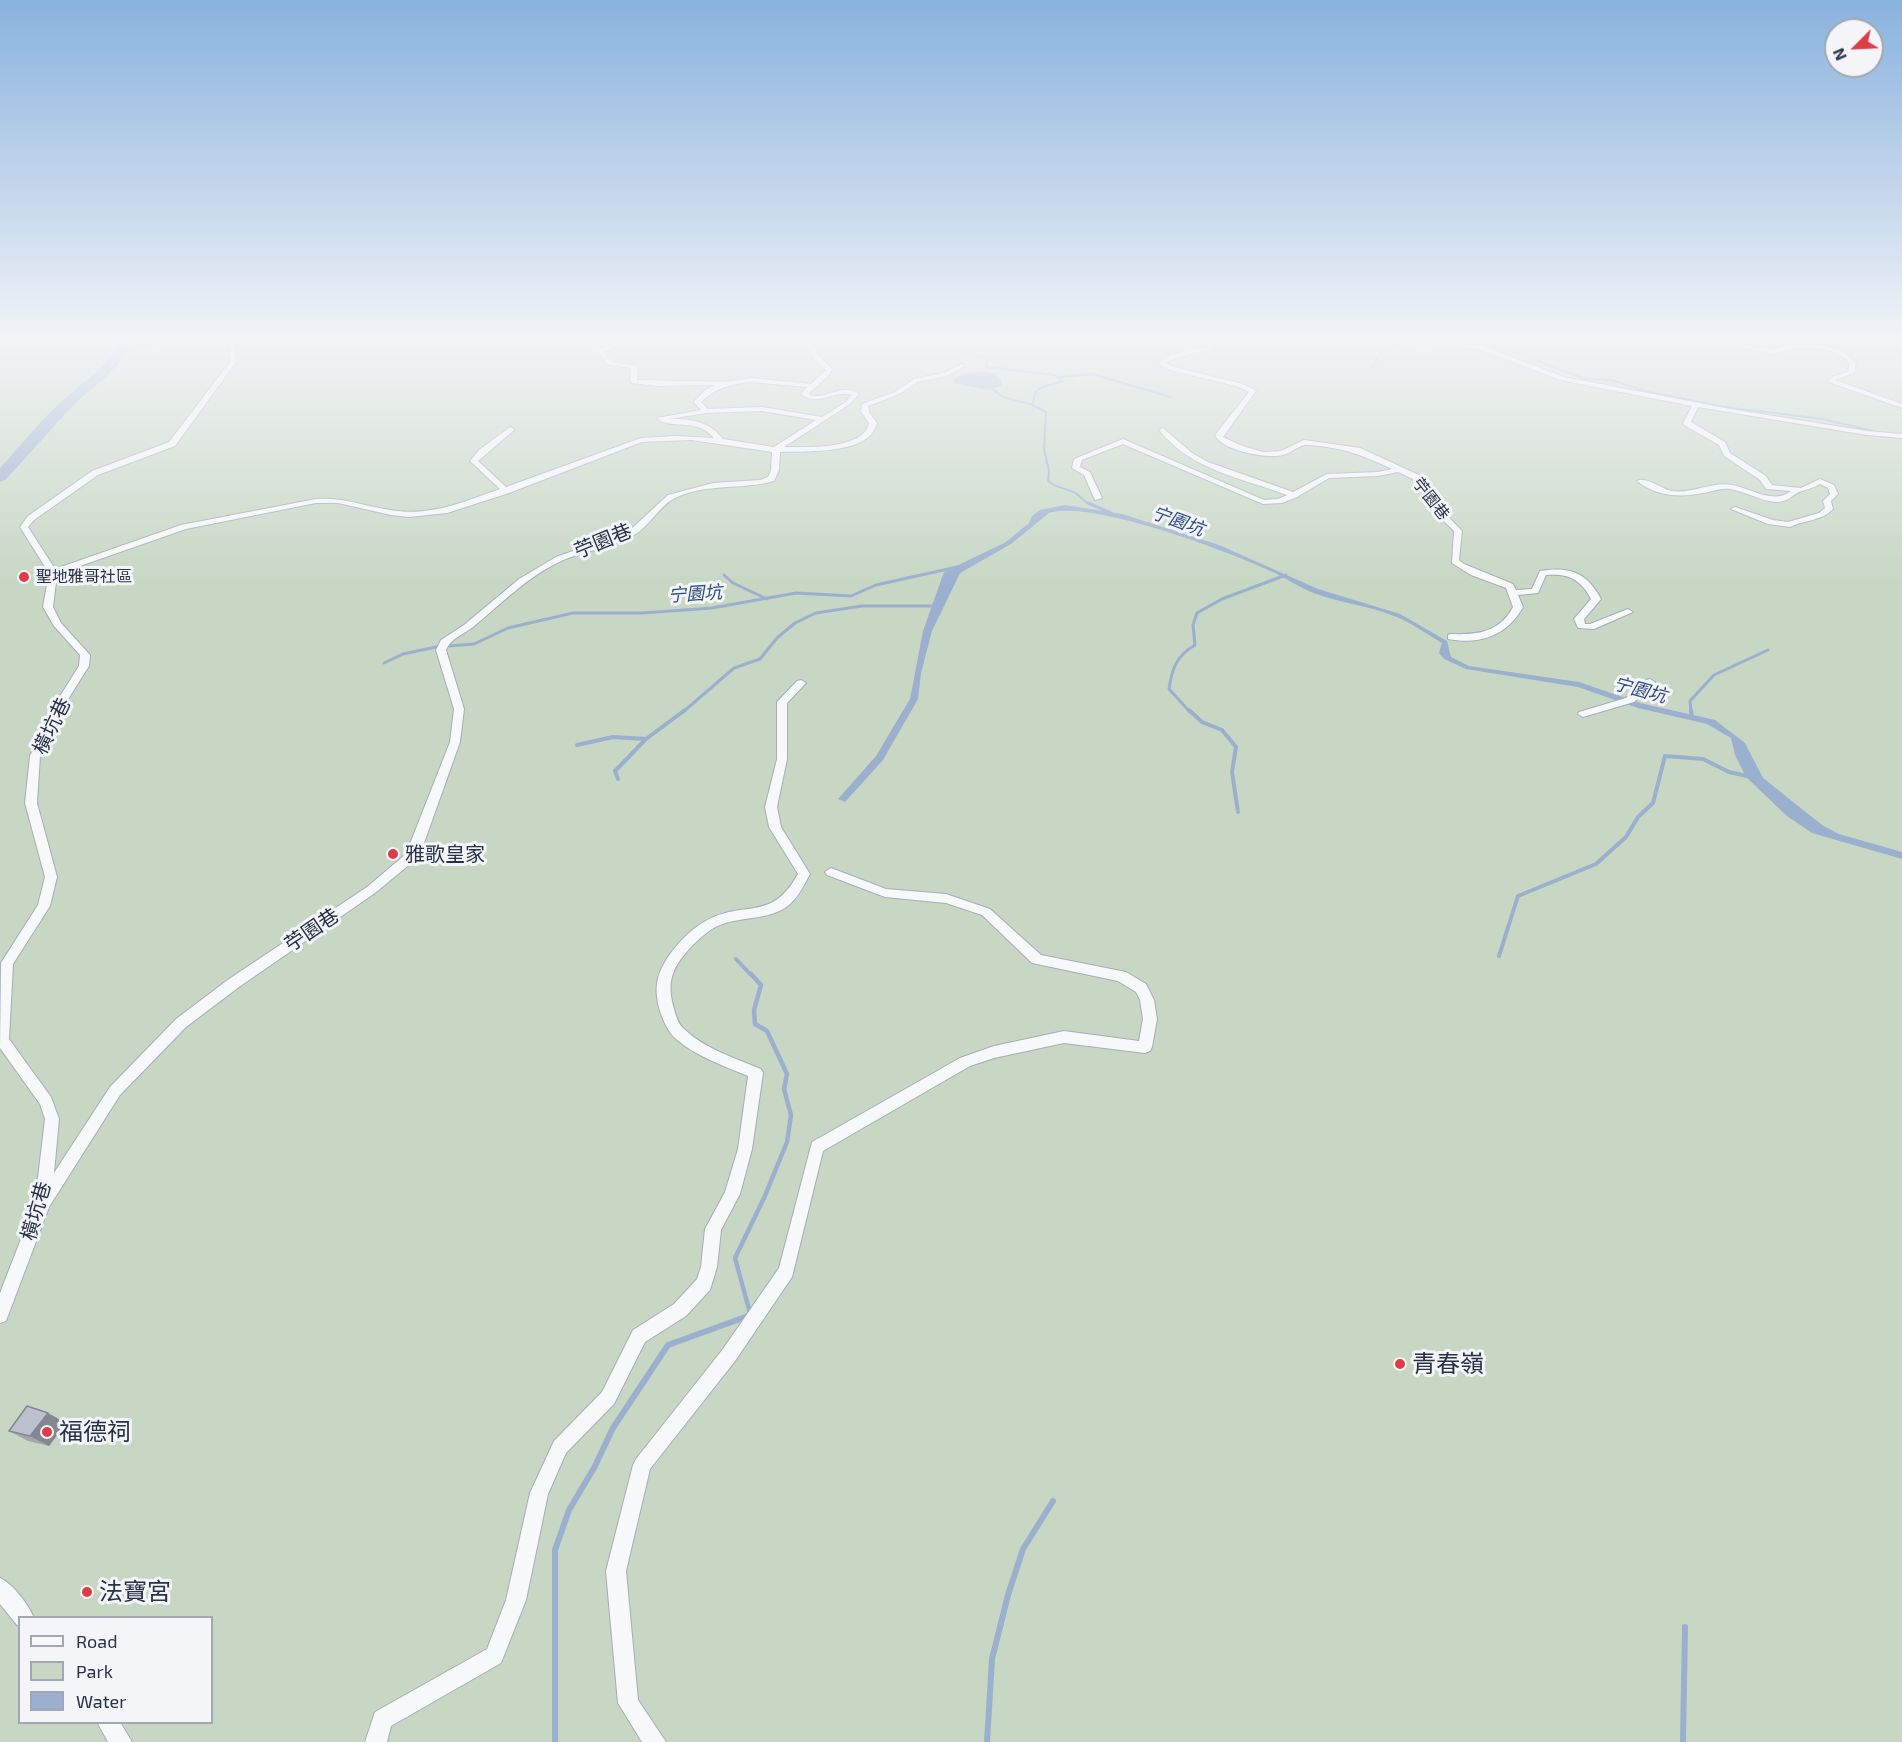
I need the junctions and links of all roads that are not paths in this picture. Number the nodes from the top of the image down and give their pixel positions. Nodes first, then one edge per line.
1 (188, 422) edge
2 (689, 422) edge
3 (816, 422) edge
4 (873, 422) edge
5 (1230, 422) edge
6 (1687, 422) edge
7 (1804, 422) edge
8 (510, 429) dead end
9 (1163, 430) dead end
10 (1902, 436) edge
11 (720, 440) junction
12 (776, 450) junction
13 (1401, 469) junction
14 (1641, 481) dead end
15 (506, 490) junction
16 (1797, 490) junction
17 (1294, 495) junction
18 (1098, 498) dead end
19 (1735, 509) dead end
20 (53, 573) junction
21 (1513, 593) junction
22 (1628, 612) dead end
23 (1451, 637) dead end
24 (1650, 682) dead end
25 (801, 683) dead end
26 (1583, 714) dead end
27 (831, 872) dead end
28 (43, 1203) junction
29 (0, 1315) edge
30 (0, 1588) edge
31 (23, 1616) edge
32 (108, 1724) edge
33 (121, 1742) edge
34 (376, 1742) edge
35 (655, 1742) edge

1 - 20 street
2 - 11 street
3 - 12 street
4 - 12 street
5 - 13 street, 苧園巷
6 - 16 street
7 - 10 street
8 - 15 street
9 - 17 street
11 - 12 street
11 - 15 street
12 - 28 street, 苧園巷
13 - 17 street
13 - 21 street, 苧園巷
14 - 16 street
15 - 20 street
16 - 19 street
17 - 18 street
20 - 28 street, 橫坑巷
21 - 22 street
21 - 23 street
24 - 26 street
25 - 34 street
27 - 35 street
28 - 29 street, 橫坑巷
30 - 31 street
32 - 33 street

